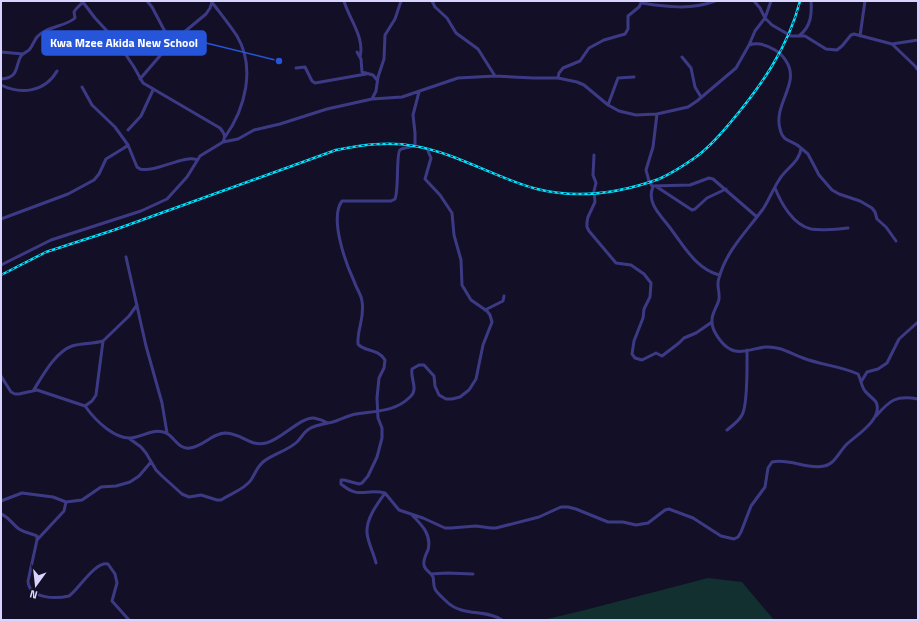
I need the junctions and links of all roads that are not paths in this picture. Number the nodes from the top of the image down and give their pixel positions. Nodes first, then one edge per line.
1 (83, 1) edge
2 (147, 1) edge
3 (212, 1) edge
4 (344, 1) edge
5 (401, 1) edge
6 (432, 1) edge
7 (674, 1) edge
8 (715, 1) edge
9 (754, 1) edge
10 (771, 1) edge
11 (811, 1) edge
12 (865, 1) edge
13 (642, 2) edge
14 (672, 6) junction
15 (765, 18) junction
16 (800, 35) junction
17 (860, 36) junction
18 (918, 40) edge
19 (170, 43) junction
20 (892, 44) junction
21 (749, 46) junction
22 (1, 52) edge
23 (357, 52) dead end
24 (23, 54) junction
25 (360, 57) junction
26 (682, 57) dead end
27 (296, 68) dead end
28 (918, 70) edge
29 (57, 71) dead end
30 (366, 74) junction
31 (495, 76) junction
32 (634, 77) dead end
33 (558, 78) junction
34 (1, 79) edge
35 (140, 79) junction
36 (377, 82) junction
37 (1, 85) edge
38 (82, 88) dead end
39 (153, 90) junction
40 (419, 92) junction
41 (701, 97) junction
42 (372, 99) junction
43 (608, 105) junction
44 (657, 114) junction
45 (128, 130) dead end
46 (225, 137) junction
47 (223, 142) junction
48 (128, 145) junction
49 (801, 148) junction
50 (428, 151) dead end
51 (594, 155) dead end
52 (197, 160) junction
53 (655, 187) junction
54 (774, 188) junction
55 (726, 189) junction
56 (757, 217) junction
57 (1, 219) edge
58 (848, 228) dead end
59 (896, 241) dead end
60 (126, 257) dead end
61 (1, 265) edge
62 (719, 275) junction
63 (504, 296) dead end
64 (137, 305) junction
65 (485, 310) junction
66 (712, 322) junction
67 (918, 322) edge
68 (103, 341) junction
69 (746, 350) junction
70 (1, 376) edge
71 (861, 382) junction
72 (33, 391) junction
73 (918, 399) edge
74 (85, 406) junction
75 (377, 412) junction
76 (874, 419) junction
77 (330, 423) junction
78 (727, 430) dead end
79 (167, 433) junction
80 (130, 439) junction
81 (151, 462) junction
82 (385, 493) junction
83 (1, 501) edge
84 (66, 502) junction
85 (1, 514) edge
86 (411, 514) junction
87 (37, 540) junction
88 (376, 563) dead end
89 (431, 574) junction
90 (473, 574) dead end
91 (129, 620) edge
92 (502, 620) edge

1 - 24 street
1 - 35 street
2 - 19 street
3 - 19 street
3 - 46 street
4 - 25 street
5 - 36 street
6 - 31 street
7 - 14 street
8 - 14 street
9 - 15 street
10 - 15 street
11 - 16 street
12 - 17 street
13 - 14 street
13 - 33 street
15 - 16 street
15 - 21 street
16 - 17 street
17 - 20 street
18 - 20 street
19 - 35 street
20 - 28 street
21 - 41 street
21 - 49 street
22 - 24 street
23 - 25 street
24 - 34 street
25 - 30 street
26 - 41 street
27 - 30 street
29 - 37 street
30 - 36 street
31 - 33 street
31 - 40 street
32 - 43 street
33 - 43 street
35 - 39 street
36 - 42 street
38 - 48 street
39 - 45 street
39 - 46 street
40 - 42 street
40 - 75 street
41 - 44 street
42 - 47 street
43 - 44 street
44 - 53 street
46 - 47 street
47 - 52 street
48 - 52 street
48 - 57 street
49 - 54 street
49 - 59 street
50 - 65 street
51 - 66 street
52 - 61 street
53 - 55 street
53 - 55 street
53 - 62 street
54 - 56 street
54 - 58 street
55 - 56 street
56 - 62 street
60 - 64 street
62 - 66 street
63 - 65 street
64 - 68 street
64 - 79 street
65 - 75 street
66 - 69 street
67 - 71 street
68 - 72 street
68 - 74 street
69 - 71 street
69 - 78 street
70 - 72 street
71 - 76 street
72 - 74 street
73 - 76 street
74 - 80 street
75 - 77 street
75 - 82 street
76 - 86 street
77 - 79 street
77 - 81 street
79 - 80 street
80 - 81 street
81 - 84 street
82 - 86 street
82 - 88 street
83 - 84 street
84 - 87 street
85 - 87 street
86 - 89 street
87 - 91 street
89 - 90 street
89 - 92 street

